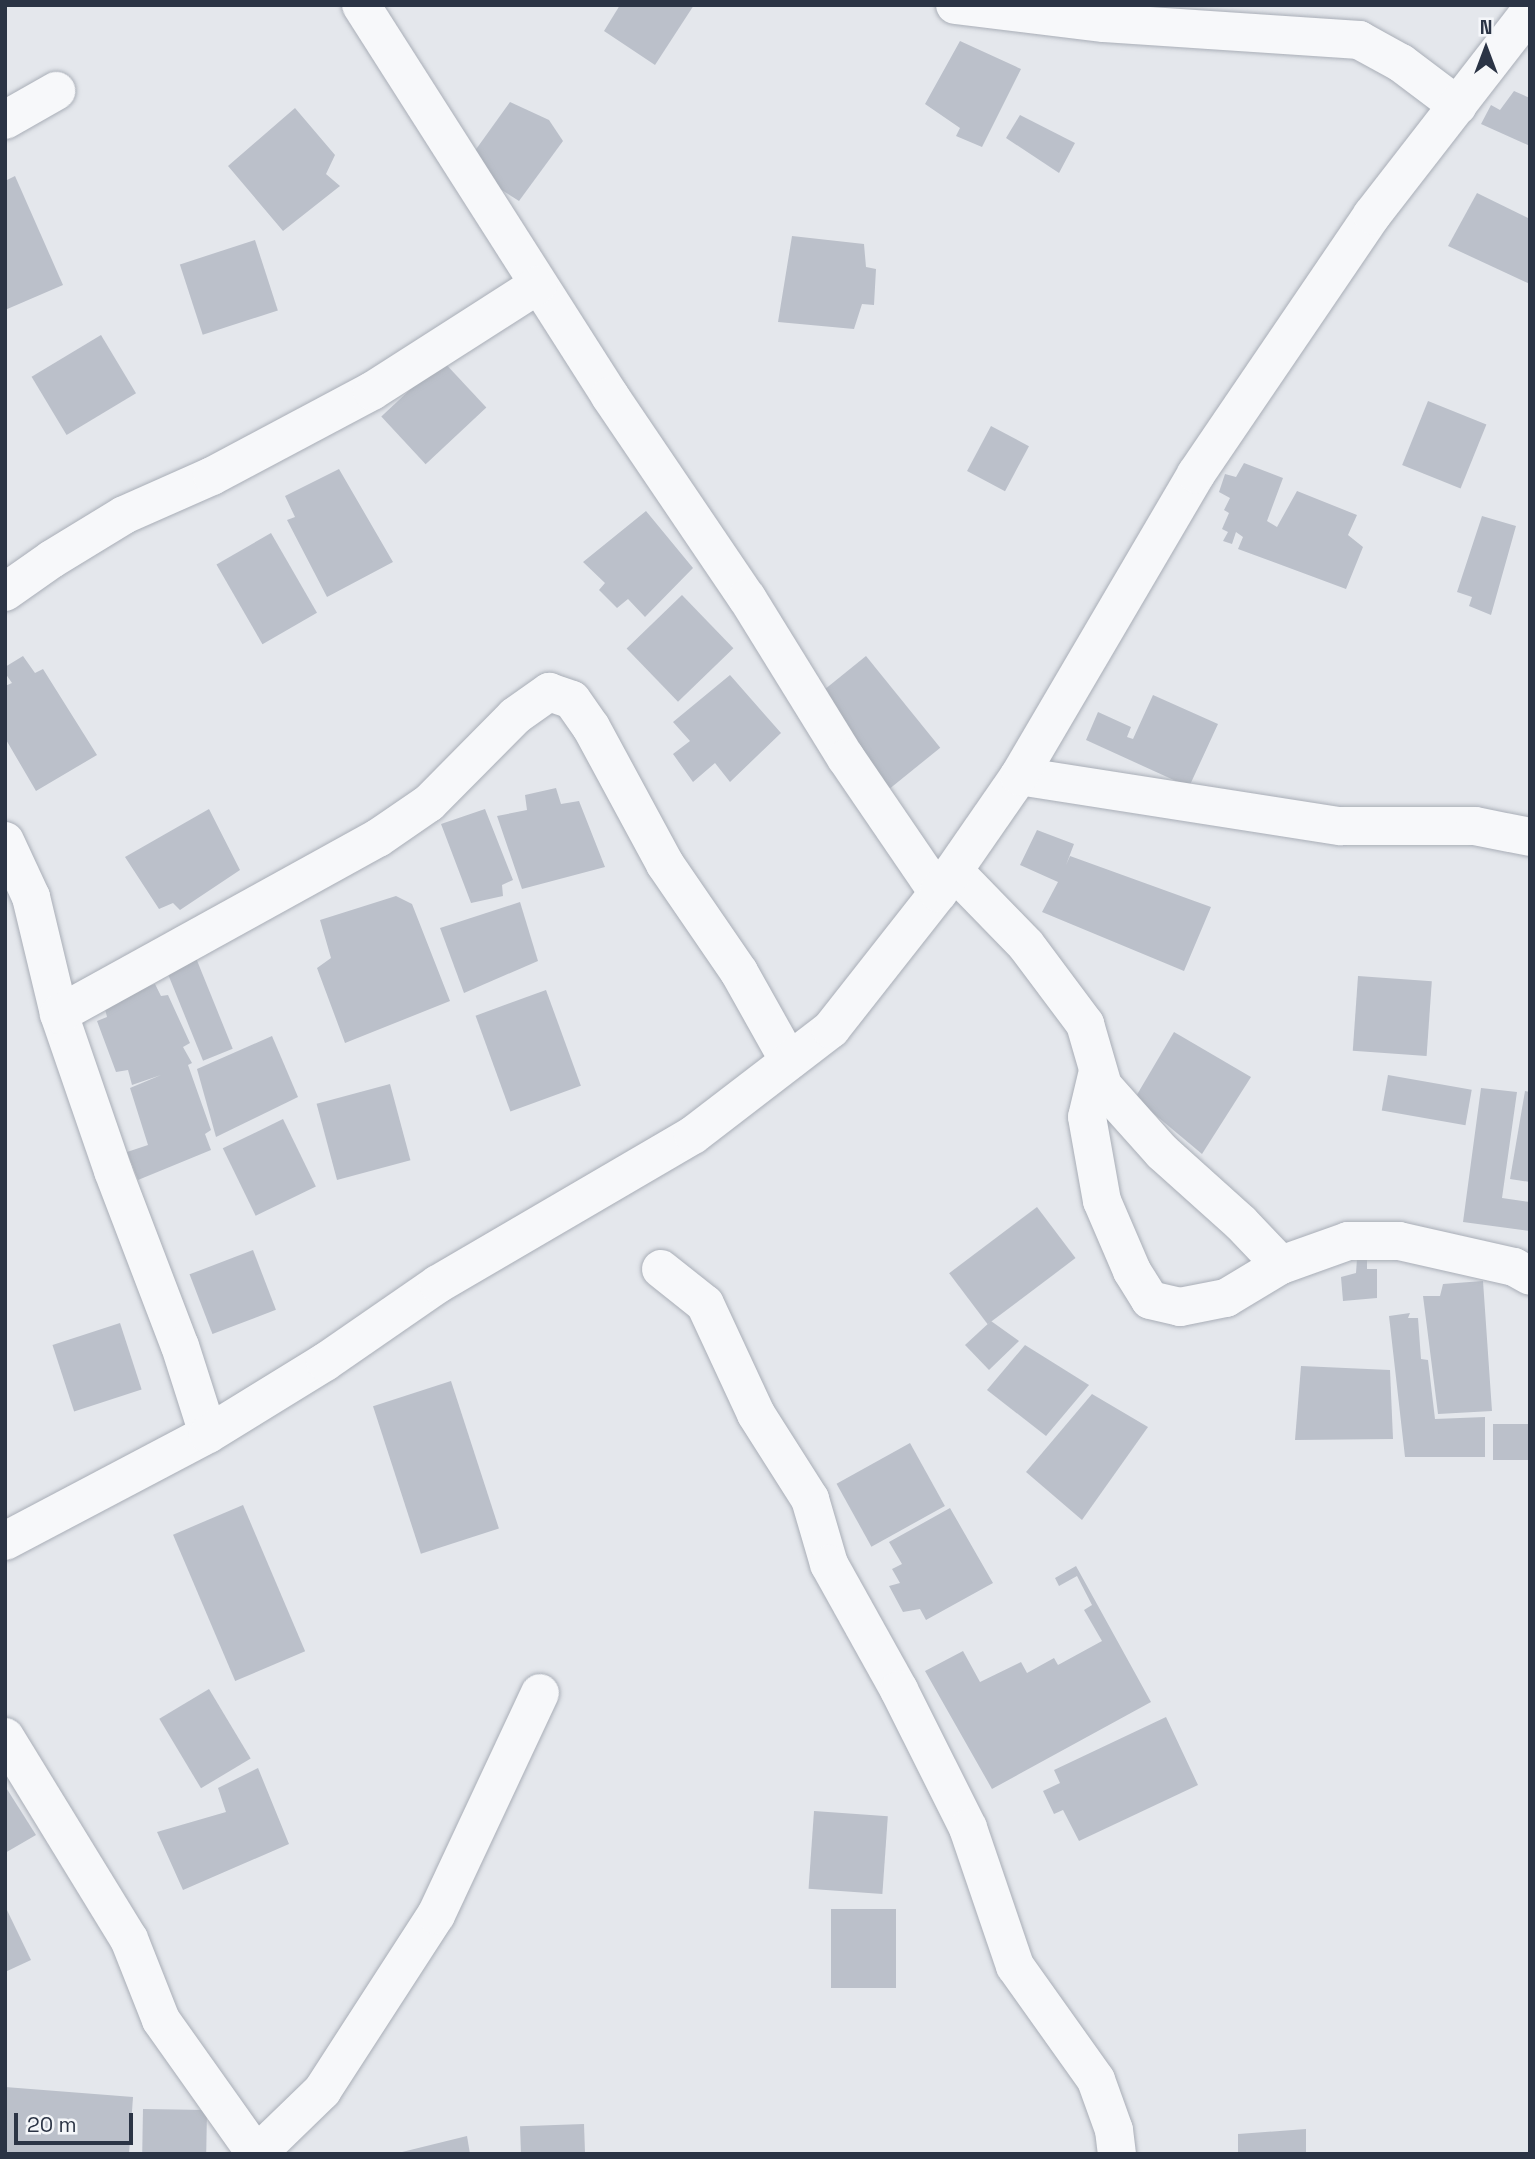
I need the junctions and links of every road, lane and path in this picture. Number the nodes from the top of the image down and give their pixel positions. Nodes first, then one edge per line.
1 (361, 5) edge
2 (955, 5) edge
3 (993, 8) edge
4 (1530, 12) edge
5 (56, 91) dead end
6 (1458, 106) junction
7 (5, 120) edge
8 (538, 285) junction
9 (5, 592) edge
10 (1019, 776) junction
11 (1530, 837) edge
12 (5, 841) edge
13 (946, 882) junction
14 (59, 1014) junction
15 (789, 1061) junction
16 (1098, 1071) junction
17 (1281, 1265) junction
18 (661, 1269) dead end
19 (1530, 1276) edge
20 (208, 1434) junction
21 (5, 1541) edge
22 (540, 1693) dead end
23 (5, 1737) edge
24 (257, 2154) edge
25 (1117, 2154) edge

1 - 8 street
2 - 3 street
3 - 6 street
4 - 6 street
5 - 7 street
6 - 10 street
8 - 9 street
8 - 13 street
10 - 11 street
10 - 13 street
12 - 14 street
13 - 15 street
13 - 16 street
14 - 15 street
14 - 20 street
15 - 20 street
16 - 17 street
16 - 17 street
17 - 19 street
18 - 25 street
20 - 21 street
22 - 24 street
23 - 24 street

